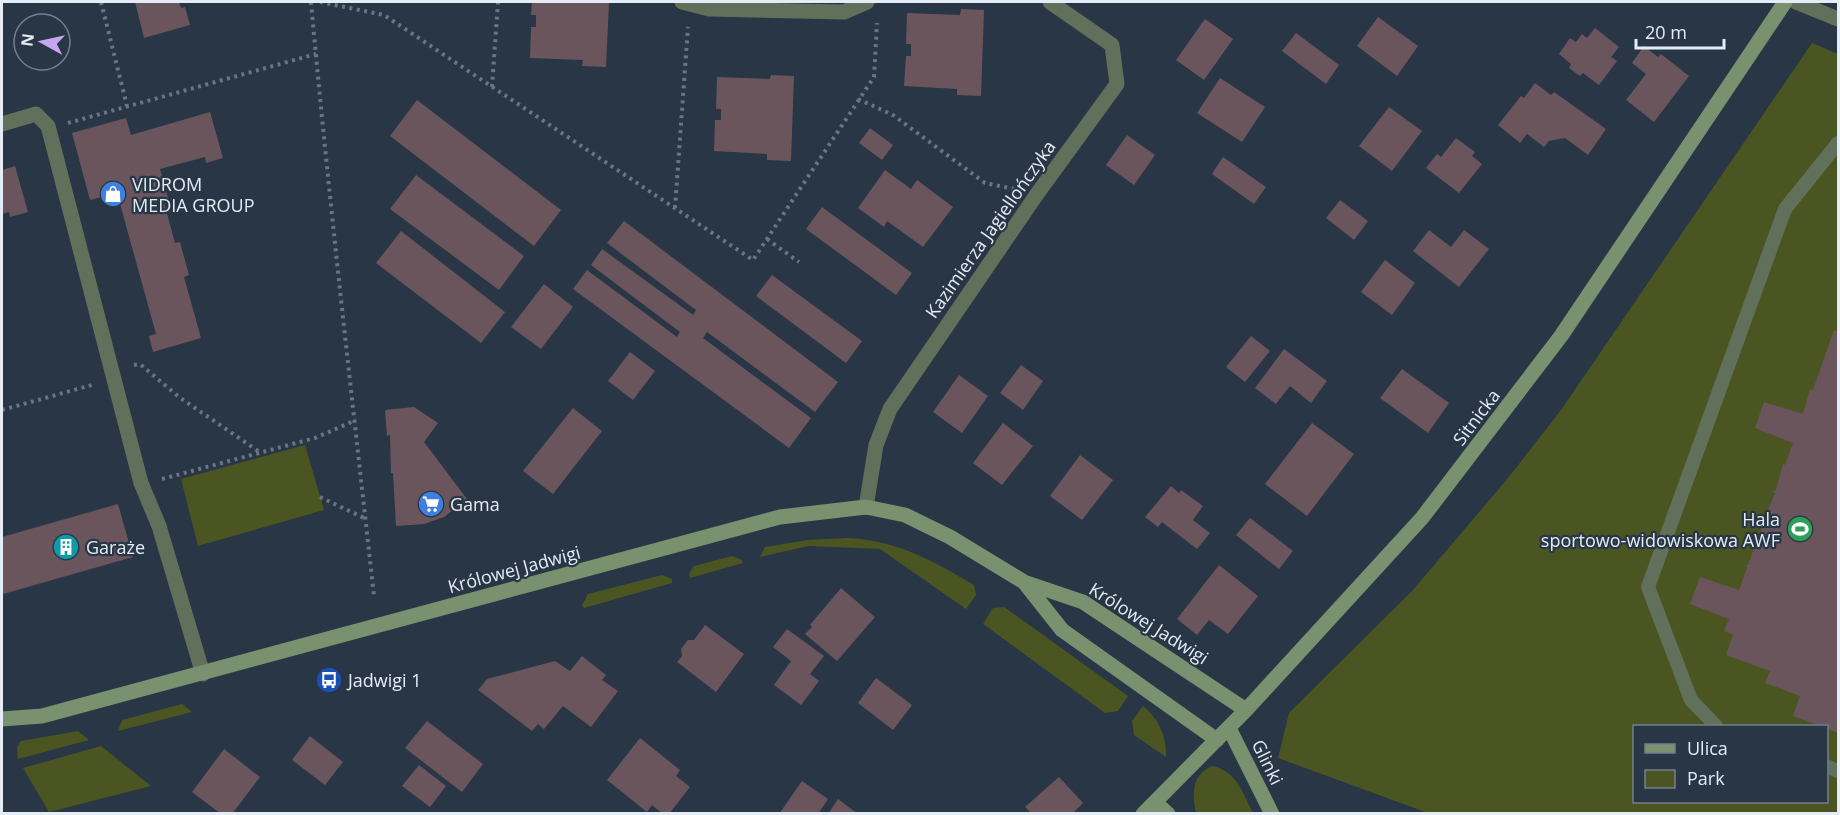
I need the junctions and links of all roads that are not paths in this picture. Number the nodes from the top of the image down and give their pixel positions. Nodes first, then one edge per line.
1 (1050, 2) edge
2 (1785, 2) edge
3 (1796, 2) edge
4 (686, 3) edge
5 (872, 8) edge
6 (1839, 19) edge
7 (2, 124) edge
8 (1839, 143) edge
9 (866, 507) junction
10 (1024, 582) junction
11 (203, 674) junction
12 (1246, 710) junction
13 (2, 719) edge
14 (1715, 725) edge
15 (1229, 728) junction
16 (1217, 740) junction
17 (1155, 802) junction
18 (1143, 813) edge
19 (1168, 813) edge
20 (1272, 813) edge

1 - 9 street, Kazimierza Jagiellończyka
2 - 12 street, Sitnicka
3 - 6 street
4 - 5 street
7 - 11 street
8 - 14 lane
9 - 10 street, Królowej Jadwigi
9 - 11 street, Królowej Jadwigi
10 - 12 street, Królowej Jadwigi
10 - 16 street, Królowej Jadwigi
11 - 13 street, Królowej Jadwigi
12 - 15 street, Sitnicka
15 - 16 street, Sitnicka
15 - 20 street, Glinki
16 - 17 street, Sitnicka
17 - 18 street, Sitnicka
17 - 19 street

